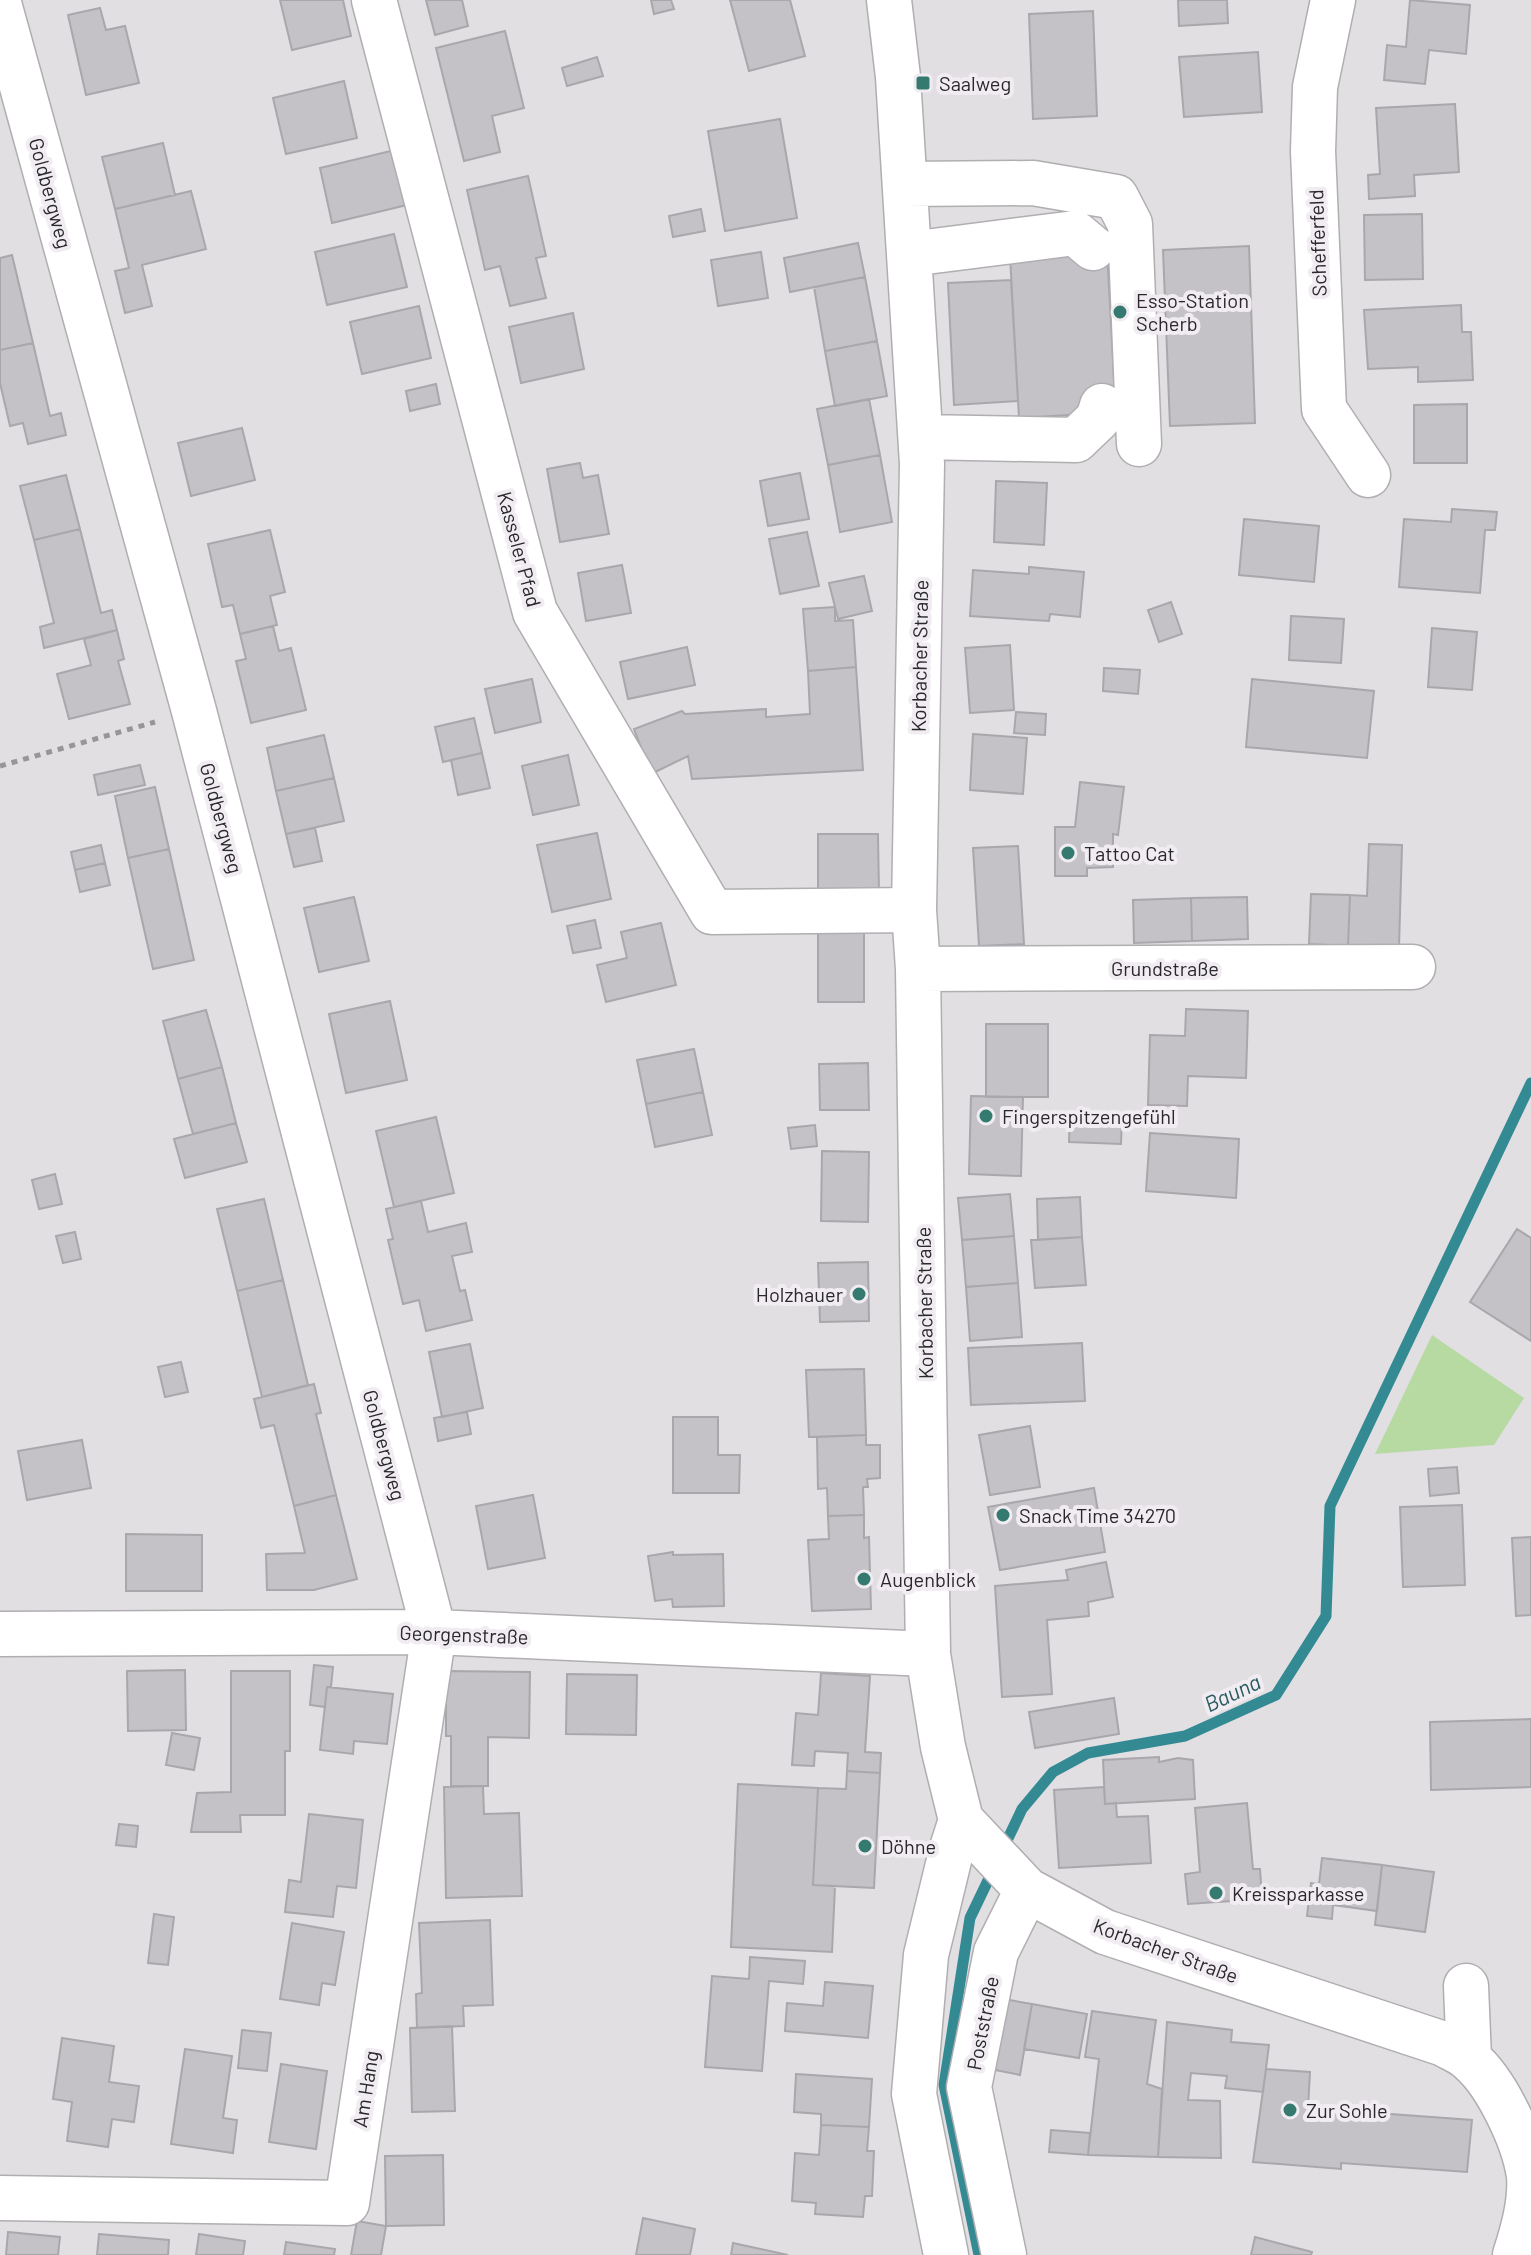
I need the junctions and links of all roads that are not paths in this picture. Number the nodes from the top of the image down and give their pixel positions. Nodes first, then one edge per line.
1 (374, 0) edge
2 (889, 0) edge
3 (1333, 0) edge
4 (0, 7) edge
5 (905, 184) junction
6 (1093, 248) dead end
7 (910, 254) junction
8 (1102, 406) dead end
9 (921, 437) junction
10 (1139, 444) dead end
11 (1368, 475) dead end
12 (914, 910) junction
13 (1413, 967) dead end
14 (918, 969) junction
15 (434, 1632) junction
16 (0, 1634) edge
17 (928, 1654) junction
18 (961, 1820) junction
19 (1027, 1890) junction
20 (1466, 1986) dead end
21 (1469, 2059) junction
22 (1530, 2177) edge
23 (0, 2198) edge
24 (946, 2255) edge
25 (1004, 2255) edge
26 (1515, 2255) edge

1 - 12 street, Kasseler Pfad
2 - 5 street, Korbacher Straße
3 - 11 street, Schefferfeld
4 - 15 street, Goldbergweg
5 - 7 street, Korbacher Straße
5 - 10 street
6 - 7 street
7 - 9 street, Korbacher Straße
8 - 9 street
9 - 12 street, Korbacher Straße
12 - 14 street, Korbacher Straße
13 - 14 street, Grundstraße
14 - 17 street, Korbacher Straße
15 - 16 street, Georgenstraße
15 - 17 street, Georgenstraße
15 - 23 street, Am Hang
17 - 18 street, Korbacher Straße
18 - 19 street, Korbacher Straße
18 - 24 street
19 - 21 street, Korbacher Straße
19 - 25 street, Poststraße
20 - 21 street
21 - 22 street, Korbacher Straße
22 - 26 street, Korbacher Straße

